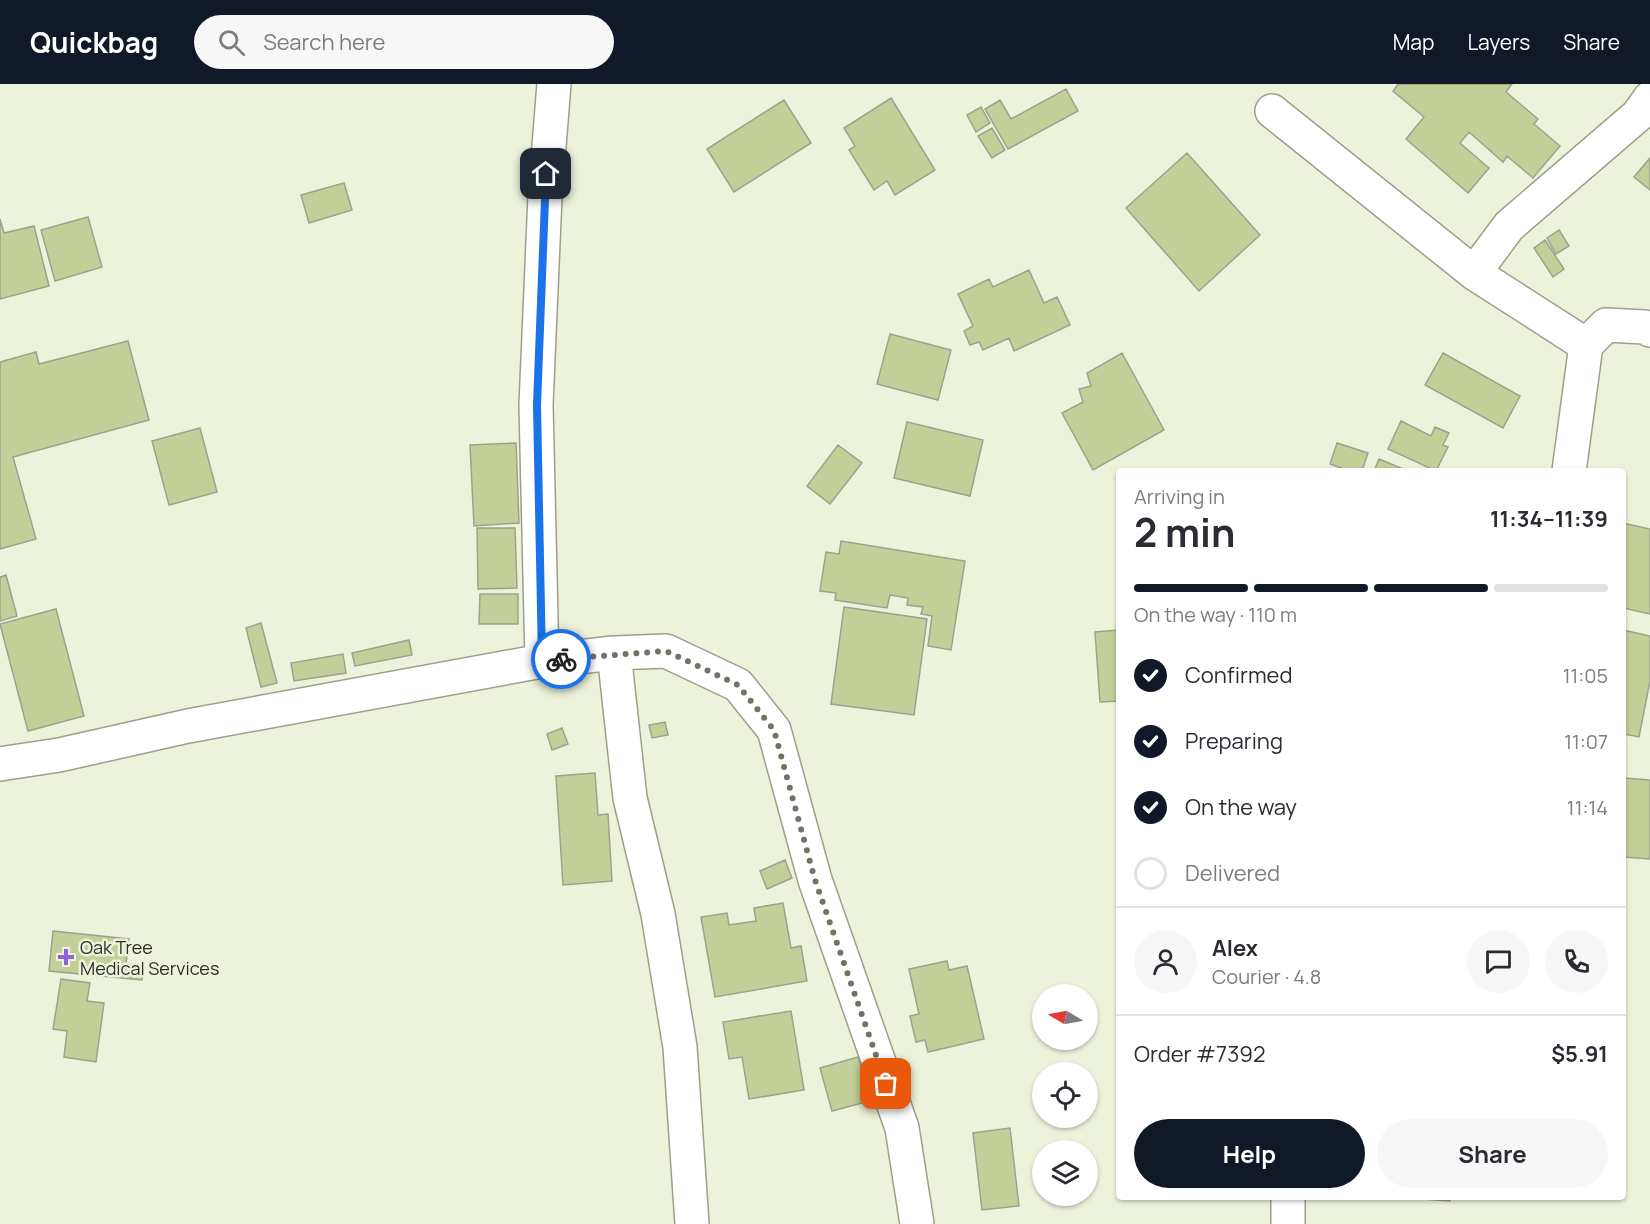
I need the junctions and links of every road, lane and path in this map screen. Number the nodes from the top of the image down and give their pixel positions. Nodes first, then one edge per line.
1 (554, 84) edge
2 (1650, 98) edge
3 (1272, 111) dead end
4 (1474, 273) junction
5 (1650, 330) edge
6 (1586, 345) junction
7 (1569, 468) edge
8 (614, 653) junction
9 (542, 661) junction
10 (0, 764) edge
11 (1288, 1200) edge
12 (692, 1224) edge
13 (917, 1224) edge
14 (1288, 1224) edge

1 - 9 street
2 - 4 street
3 - 4 street
4 - 6 street
5 - 6 street
6 - 7 street
8 - 9 street
8 - 12 street
8 - 13 street
9 - 10 street
11 - 14 street

